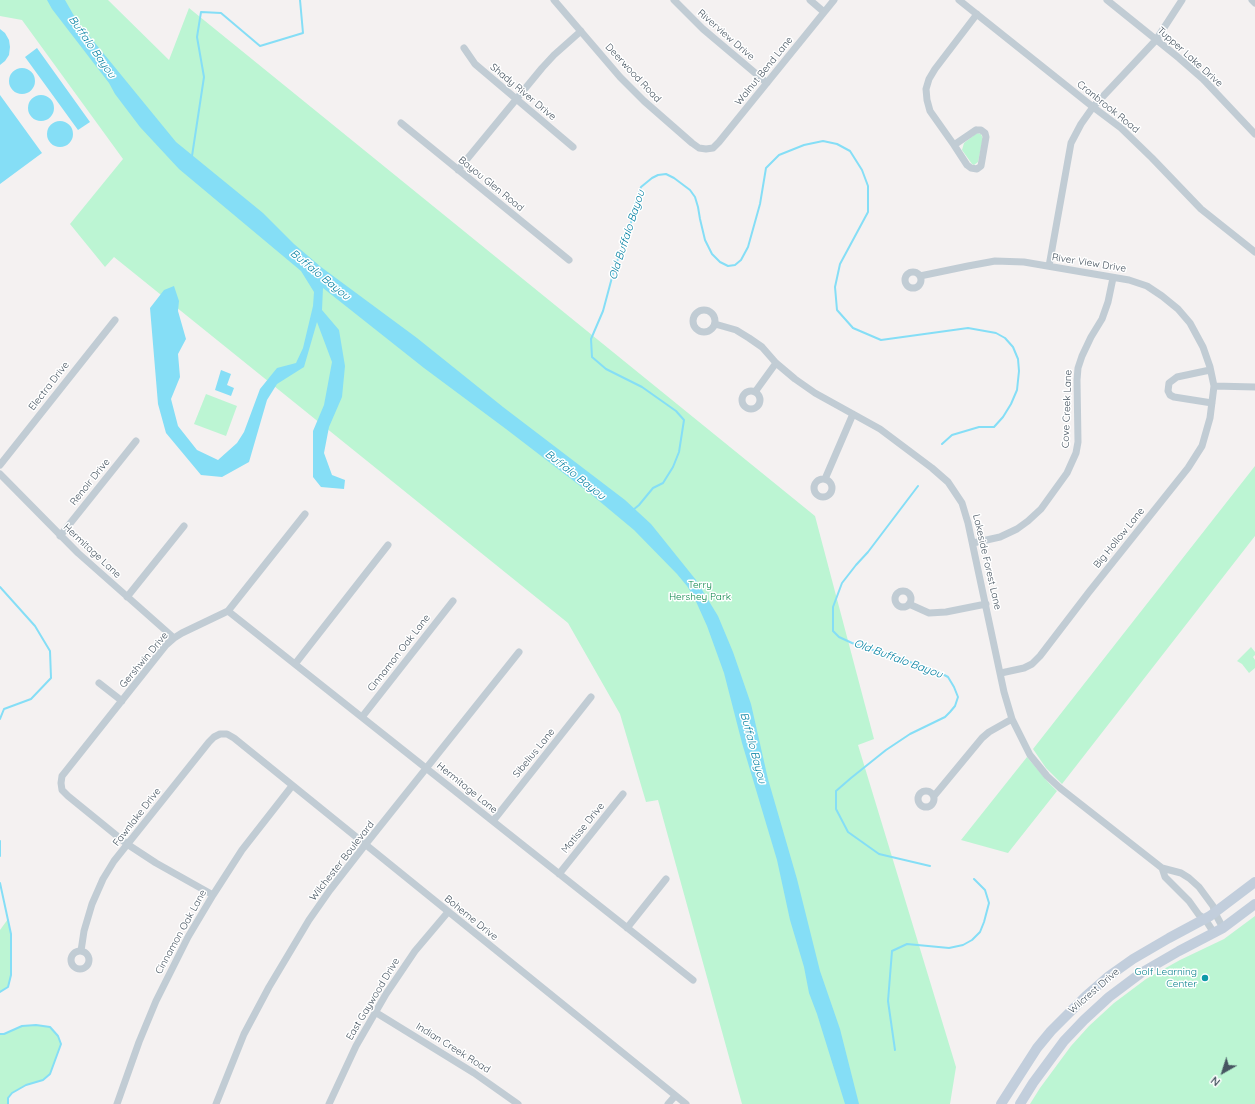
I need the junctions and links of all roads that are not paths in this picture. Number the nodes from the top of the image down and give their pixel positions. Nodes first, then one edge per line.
1 (554, 0) edge
2 (674, 0) edge
3 (810, 0) edge
4 (834, 0) edge
5 (959, 0) edge
6 (1107, 0) edge
7 (1182, 0) edge
8 (1252, 0) edge
9 (1255, 3) edge
10 (824, 12) junction
11 (977, 14) junction
12 (581, 31) junction
13 (1156, 40) junction
14 (464, 48) dead end
15 (767, 83) junction
16 (516, 99) junction
17 (1093, 107) junction
18 (402, 123) dead end
19 (1255, 134) edge
20 (954, 145) junction
21 (573, 147) dead end
22 (706, 149) joint
23 (458, 170) junction
24 (1255, 252) edge
25 (569, 260) dead end
26 (1050, 266) junction
27 (920, 276) dead end
28 (1113, 278) junction
29 (115, 320) dead end
30 (715, 324) dead end
31 (776, 363) junction
32 (1210, 370) junction
33 (1214, 386) junction
34 (1255, 387) edge
35 (755, 392) dead end
36 (1212, 403) junction
37 (854, 414) junction
38 (136, 441) dead end
39 (0, 465) edge
40 (0, 474) edge
41 (825, 479) dead end
42 (305, 514) dead end
43 (184, 526) dead end
44 (60, 536) junction
45 (973, 543) junction
46 (388, 545) dead end
47 (127, 597) junction
48 (453, 600) dead end
49 (909, 604) dead end
50 (986, 604) junction
51 (228, 611) junction
52 (174, 638) junction
53 (519, 652) dead end
54 (295, 664) junction
55 (1001, 673) junction
56 (99, 683) dead end
57 (591, 697) dead end
58 (122, 701) junction
59 (362, 717) junction
60 (1012, 719) junction
61 (244, 747) joint
62 (427, 769) junction
63 (292, 786) junction
64 (623, 794) dead end
65 (934, 796) dead end
66 (492, 821) junction
67 (127, 844) junction
68 (365, 845) junction
69 (1162, 868) junction
70 (559, 874) junction
71 (666, 879) dead end
72 (1255, 882) edge
73 (213, 895) junction
74 (1255, 904) edge
75 (448, 912) junction
76 (1215, 913) junction
77 (1205, 919) junction
78 (627, 928) junction
79 (1223, 928) junction
80 (1214, 933) junction
81 (81, 951) dead end
82 (693, 980) dead end
83 (375, 1012) junction
84 (675, 1096) junction
85 (117, 1104) edge
86 (216, 1104) edge
87 (329, 1104) edge
88 (518, 1104) edge
89 (668, 1104) edge
90 (686, 1104) edge
91 (1001, 1104) edge
92 (1020, 1104) edge

1 - 12 street, Deerwood Road
2 - 15 street, Riverview Drive
3 - 10 street
4 - 10 street, Walnut Bend Lane
5 - 11 street, Cranbrook Road
6 - 13 street, Tupper Lake Drive
7 - 13 street
8 - 9 street
10 - 15 street, Walnut Bend Lane
11 - 17 street, Cranbrook Road
11 - 20 street
12 - 16 street
12 - 22 street, Deerwood Road
13 - 17 street
13 - 19 street, Tupper Lake Drive
14 - 16 street, Shady River Drive
15 - 22 street, Walnut Bend Lane
16 - 21 street, Shady River Drive
16 - 23 street
17 - 24 street, Cranbrook Road
17 - 26 street
18 - 23 street, Bayou Glen Road
20 - 20 street
23 - 25 street, Bayou Glen Road
26 - 27 street, River View Drive
26 - 28 street, River View Drive
28 - 32 street, River View Drive
28 - 45 street, Cove Creek Lane
29 - 39 street, Electra Drive
30 - 31 street, Lakeside Forest Lane
31 - 35 street
31 - 37 street, Lakeside Forest Lane
32 - 33 street, River View Drive
32 - 36 street
33 - 34 street
33 - 36 street, Big Hollow Lane
36 - 55 street, Big Hollow Lane
37 - 41 street
37 - 45 street, Lakeside Forest Lane
38 - 44 street, Renoir Drive
40 - 44 street, Hermitage Lane
42 - 51 street, Gershwin Drive
43 - 47 street
44 - 47 street, Hermitage Lane
45 - 50 street, Lakeside Forest Lane
46 - 54 street
47 - 52 street, Hermitage Lane
48 - 59 street, Cinnamon Oak Lane
49 - 50 street
50 - 55 street, Lakeside Forest Lane
51 - 52 street, Gershwin Drive
51 - 54 street, Hermitage Lane
52 - 58 street, Gershwin Drive
53 - 62 street, Wilchester Boulevard
54 - 59 street, Hermitage Lane
55 - 60 street, Lakeside Forest Lane
56 - 58 street
57 - 66 street, Sibelius Lane
58 - 67 street, Gershwin Drive
59 - 62 street, Hermitage Lane
60 - 65 street
60 - 69 street, Lakeside Forest Lane
61 - 63 street, Boheme Drive
61 - 67 street, Fawnlake Drive
62 - 66 street, Hermitage Lane
62 - 68 street, Wilchester Boulevard
63 - 68 street, Boheme Drive
63 - 73 street, Cinnamon Oak Lane
64 - 70 street, Matisse Drive
66 - 70 street, Hermitage Lane
67 - 73 street
67 - 81 street, Fawnlake Drive
68 - 75 street, Boheme Drive
68 - 86 street, Wilchester Boulevard
69 - 76 street, Lakeside Forest Lane
69 - 77 street, Lakeside Forest Lane
70 - 78 street, Hermitage Lane
71 - 78 street
72 - 76 main road, Wilcrest Drive
73 - 85 street, Cinnamon Oak Lane
74 - 79 main road, Wilcrest Drive
75 - 83 street, East Gaywood Drive
75 - 84 street, Boheme Drive
76 - 77 main road, Wilcrest Drive
76 - 79 street, Lakeside Forest Lane
77 - 80 street, Lakeside Forest Lane
77 - 91 main road, Wilcrest Drive
78 - 82 street, Hermitage Lane
79 - 80 main road, Wilcrest Drive
80 - 92 main road, Wilcrest Drive
83 - 87 street, East Gaywood Drive
83 - 88 street, Indian Creek Road
84 - 89 street
84 - 90 street, Boheme Drive

